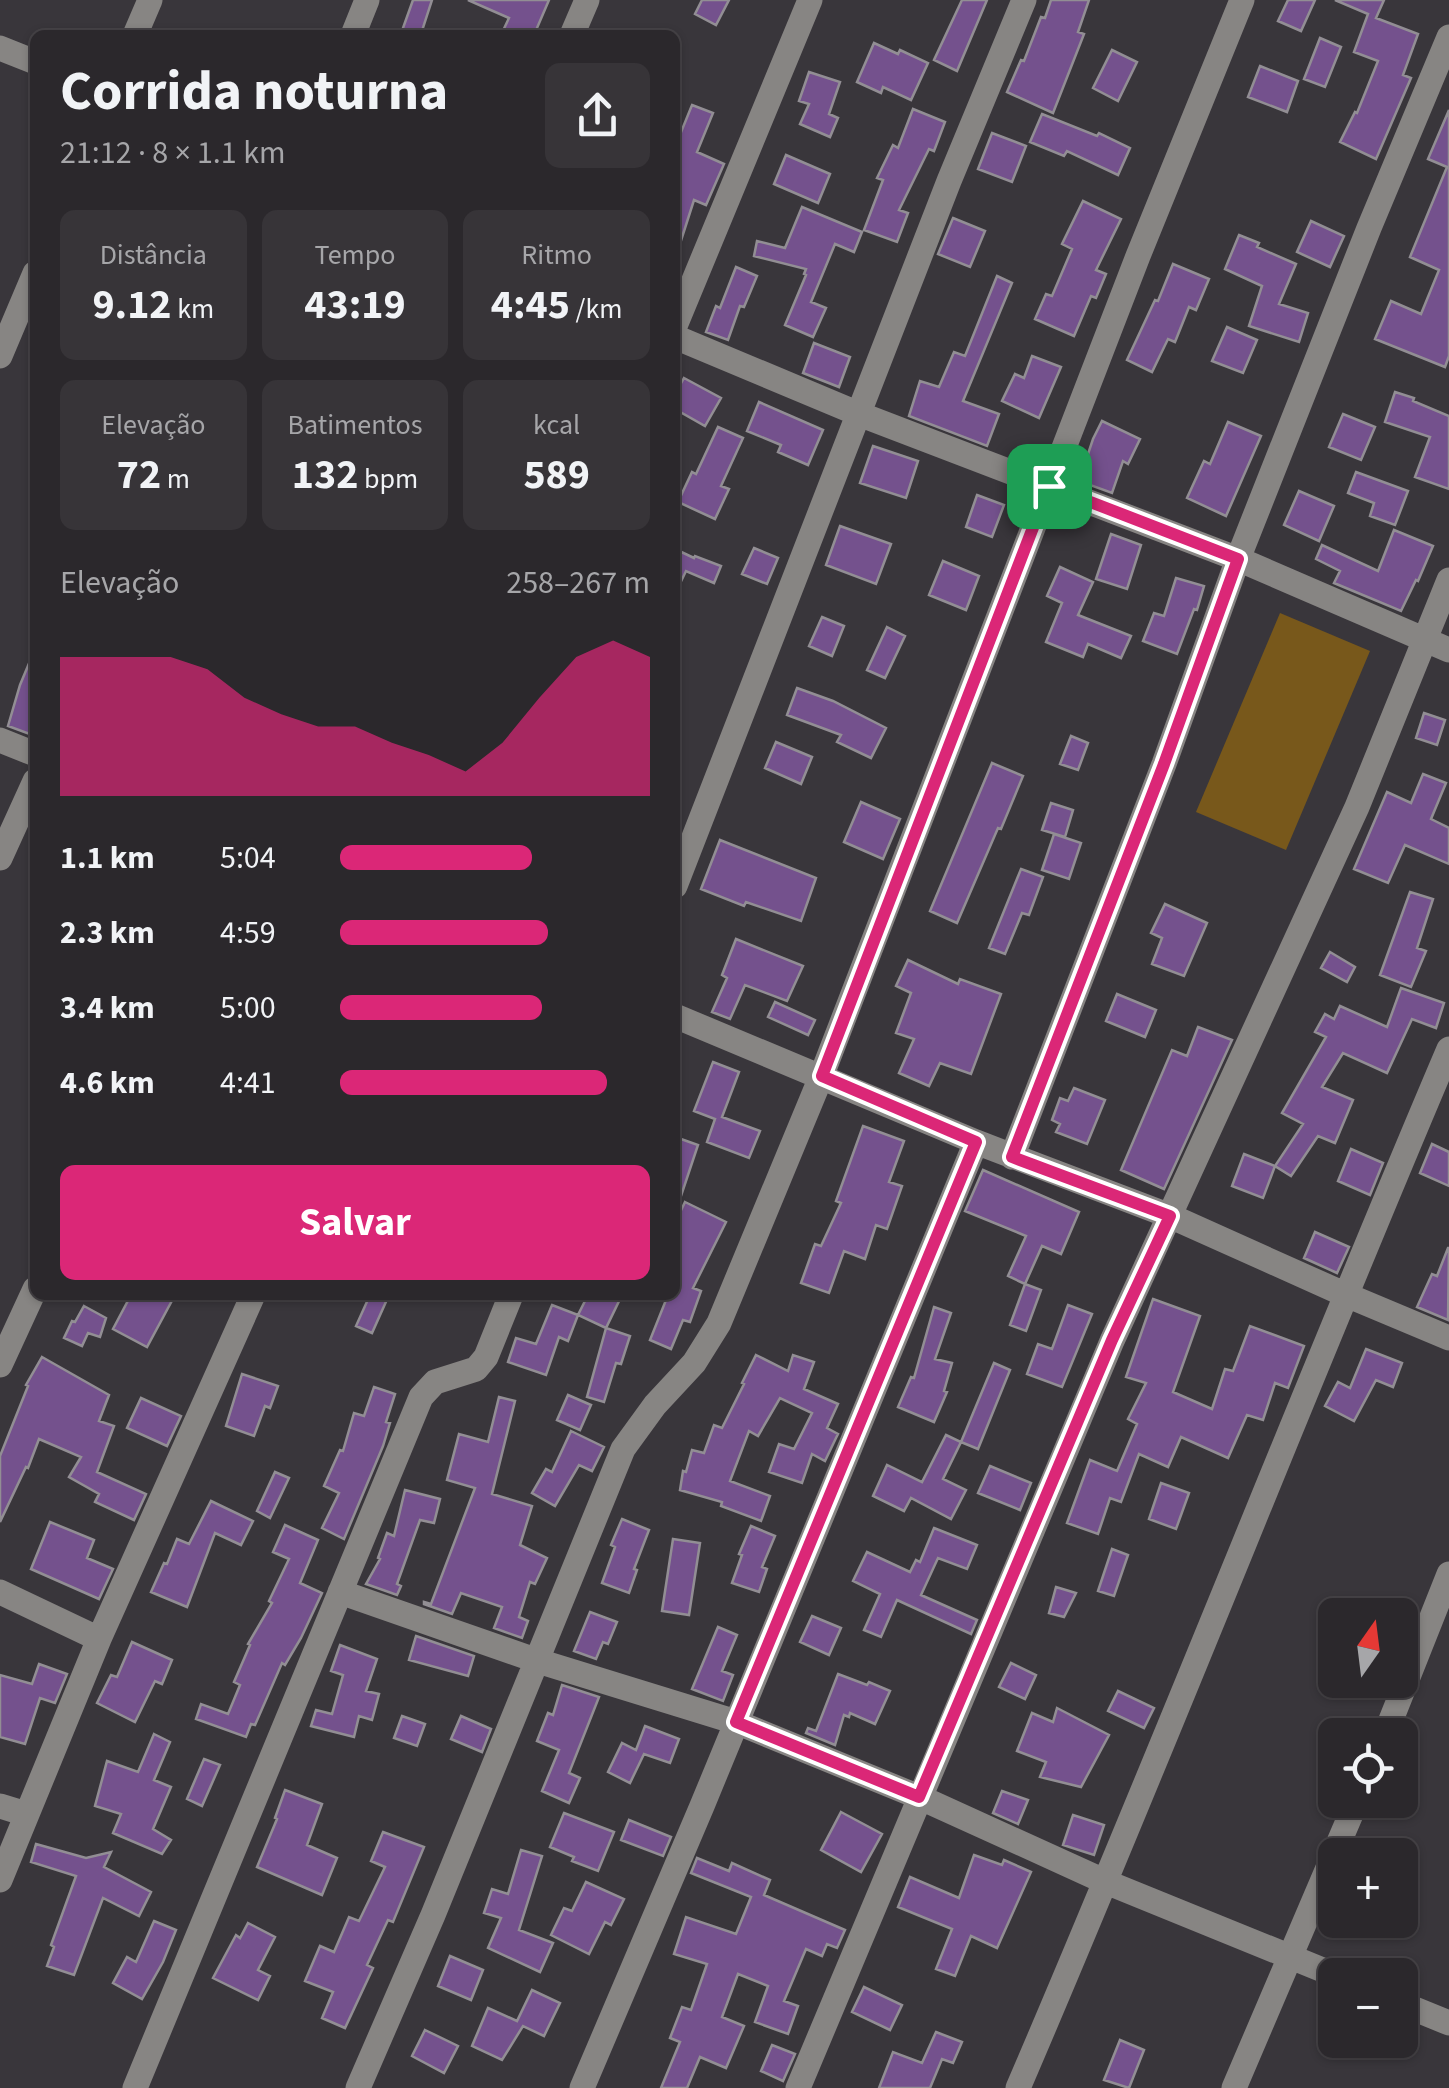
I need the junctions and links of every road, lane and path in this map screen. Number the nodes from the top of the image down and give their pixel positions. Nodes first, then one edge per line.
1 (150, 0) edge
2 (368, 0) edge
3 (587, 0) edge
4 (810, 0) edge
5 (1024, 0) edge
6 (1242, 0) edge
7 (138, 30) edge
8 (355, 30) edge
9 (574, 30) edge
10 (1449, 37) edge
11 (0, 48) edge
12 (30, 60) edge
13 (30, 285) edge
14 (680, 314) edge
15 (680, 339) edge
16 (0, 356) edge
17 (859, 414) junction
18 (1049, 486) junction
19 (1238, 559) junction
20 (1449, 580) edge
21 (1424, 639) junction
22 (1449, 650) edge
23 (0, 740) edge
24 (30, 752) edge
25 (30, 792) edge
26 (0, 858) edge
27 (680, 873) edge
28 (680, 1018) edge
29 (1449, 1049) edge
30 (822, 1076) junction
31 (976, 1142) junction
32 (1012, 1157) junction
33 (1170, 1216) junction
34 (1344, 1294) junction
35 (30, 1300) edge
36 (251, 1300) edge
37 (510, 1300) edge
38 (1449, 1338) edge
39 (0, 1366) edge
40 (1449, 1574) edge
41 (0, 1592) edge
42 (340, 1592) junction
43 (99, 1639) junction
44 (538, 1661) junction
45 (1392, 1718) edge
46 (736, 1722) junction
47 (919, 1797) junction
48 (0, 1806) edge
49 (26, 1814) junction
50 (1349, 1818) edge
51 (0, 1880) edge
52 (1106, 1882) junction
53 (1289, 1956) junction
54 (1318, 1969) edge
55 (1418, 2011) edge
56 (1449, 2024) edge
57 (135, 2088) edge
58 (358, 2088) edge
59 (582, 2088) edge
60 (798, 2088) edge
61 (1018, 2088) edge
62 (1234, 2088) edge

1 - 7 street
2 - 8 street
3 - 9 street
4 - 14 street
5 - 17 street
6 - 18 street
10 - 19 street
11 - 12 street
13 - 16 street
15 - 17 street
17 - 18 street
17 - 27 street
18 - 19 street
18 - 30 street
19 - 21 street
19 - 32 street
20 - 21 street
21 - 22 street
21 - 33 street
23 - 24 street
25 - 26 street
28 - 30 street
29 - 34 street
30 - 31 street
30 - 44 street
31 - 32 street
31 - 46 street
32 - 33 street
33 - 34 street
33 - 47 street
34 - 38 street
34 - 52 street
35 - 39 street
36 - 43 street
37 - 42 street
40 - 45 street
41 - 43 street
42 - 44 street
42 - 57 street
43 - 49 street
44 - 46 street
44 - 58 street
46 - 47 street
46 - 59 street
47 - 52 street
47 - 60 street
48 - 49 street
49 - 51 street
50 - 53 street
52 - 53 street
52 - 61 street
53 - 54 street
53 - 62 street
55 - 56 street

